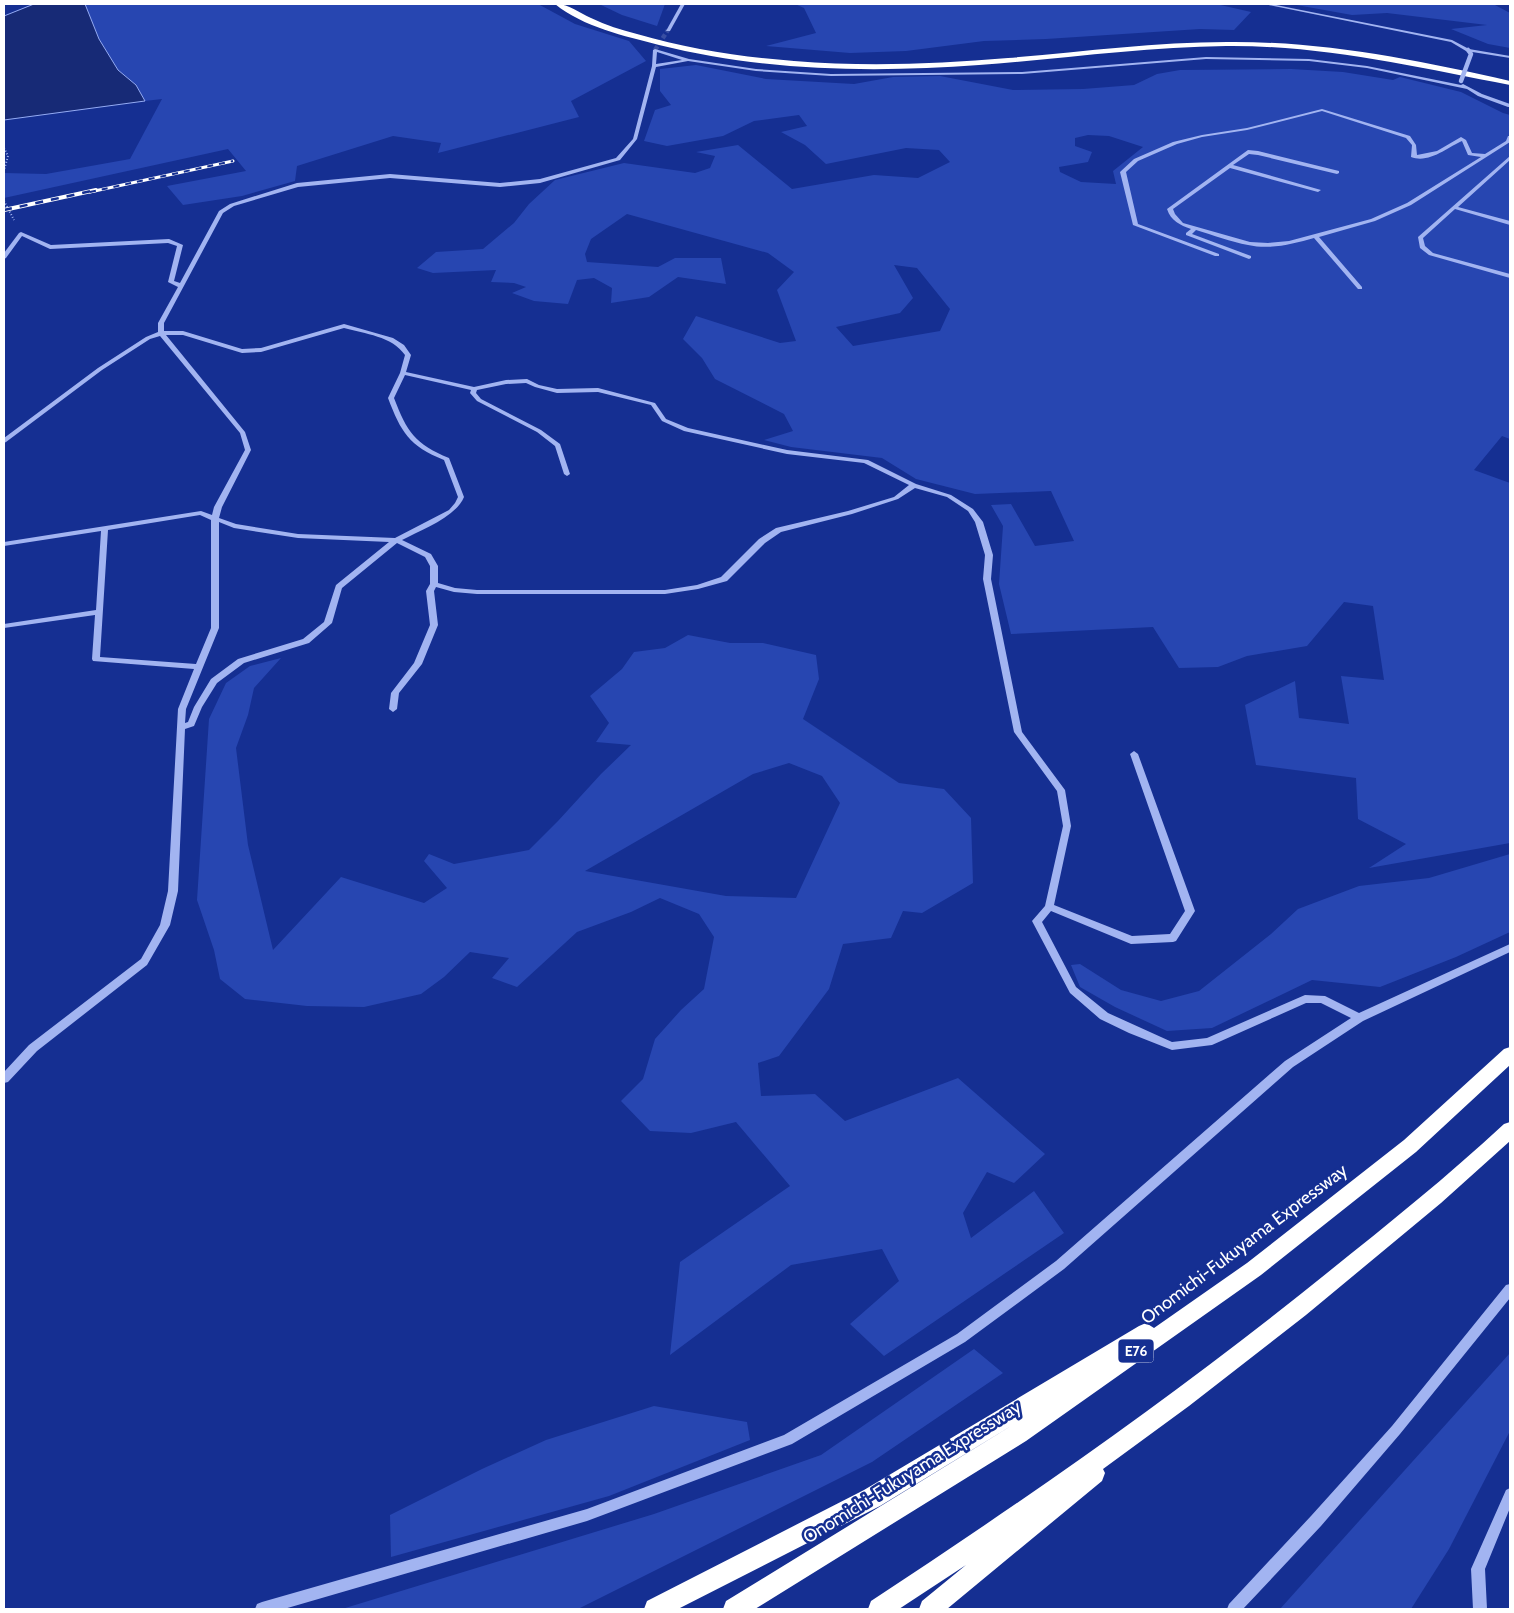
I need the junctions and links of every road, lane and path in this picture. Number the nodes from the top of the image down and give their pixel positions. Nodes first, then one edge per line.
1 (559, 4) edge
2 (683, 4) edge
3 (1266, 4) edge
4 (660, 33) dead end
5 (669, 33) joint
6 (725, 47) dead end
7 (1468, 50) junction
8 (1412, 54) dead end
9 (1510, 57) edge
10 (688, 60) junction
11 (1456, 62) dead end
12 (1472, 65) dead end
13 (654, 66) junction
14 (1510, 81) edge
15 (1467, 88) junction
16 (1510, 106) edge
17 (1510, 141) edge
18 (4, 148) edge
19 (1487, 156) junction
20 (1510, 158) edge
21 (1229, 166) junction
22 (4, 170) edge
23 (1337, 172) dead end
24 (1318, 190) dead end
25 (1456, 208) junction
26 (1510, 223) edge
27 (1195, 228) junction
28 (1316, 237) junction
29 (1217, 255) dead end
30 (4, 257) edge
31 (1250, 257) dead end
32 (1510, 276) edge
33 (181, 286) junction
34 (1360, 288) dead end
35 (161, 333) junction
36 (403, 373) junction
37 (474, 389) junction
38 (4, 441) edge
39 (567, 474) dead end
40 (914, 485) junction
41 (215, 519) junction
42 (105, 528) junction
43 (396, 540) junction
44 (4, 544) edge
45 (434, 584) junction
46 (99, 612) junction
47 (4, 626) edge
48 (199, 667) junction
49 (393, 710) dead end
50 (182, 727) junction
51 (1134, 754) dead end
52 (1049, 907) junction
53 (1510, 948) edge
54 (1359, 1018) junction
55 (1510, 1054) edge
56 (4, 1079) edge
57 (1510, 1130) edge
58 (1254, 1269) junction
59 (1510, 1289) edge
60 (1167, 1410) junction
61 (1510, 1494) edge
62 (262, 1609) edge
63 (655, 1609) edge
64 (734, 1609) edge
65 (879, 1609) edge
66 (930, 1609) edge
67 (1234, 1609) edge
68 (1480, 1609) edge

1 - 14 highway
2 - 5 street
3 - 7 street
4 - 5 highway
6 - 8 highway
7 - 9 street
7 - 15 street, bridge
10 - 13 street
10 - 13 street
10 - 15 street
11 - 12 highway
13 - 33 street
15 - 16 street
17 - 19 street
18 - 22 path
19 - 28 street
19 - 29 street
20 - 25 street
21 - 23 street
21 - 24 street
21 - 27 street
25 - 26 street
25 - 32 street
27 - 28 street
27 - 31 street
28 - 34 street
30 - 33 street
33 - 35 street
35 - 36 street
35 - 38 street
35 - 41 street
36 - 37 street
36 - 43 street
37 - 39 street
37 - 40 street
40 - 45 street
40 - 52 street
41 - 42 street
41 - 43 street
41 - 48 street
42 - 44 street
42 - 46 street
43 - 45 street
43 - 50 street
45 - 49 street
46 - 47 street
46 - 48 street
48 - 50 street
50 - 56 street
51 - 52 street
52 - 54 street
53 - 54 street
54 - 62 street
55 - 58 highway, Onomichi-Fukuyama Expressway / E76
57 - 60 highway
58 - 63 highway
58 - 64 highway, Onomichi-Fukuyama Expressway / E76
59 - 67 street
60 - 65 highway
60 - 66 highway
61 - 68 street

